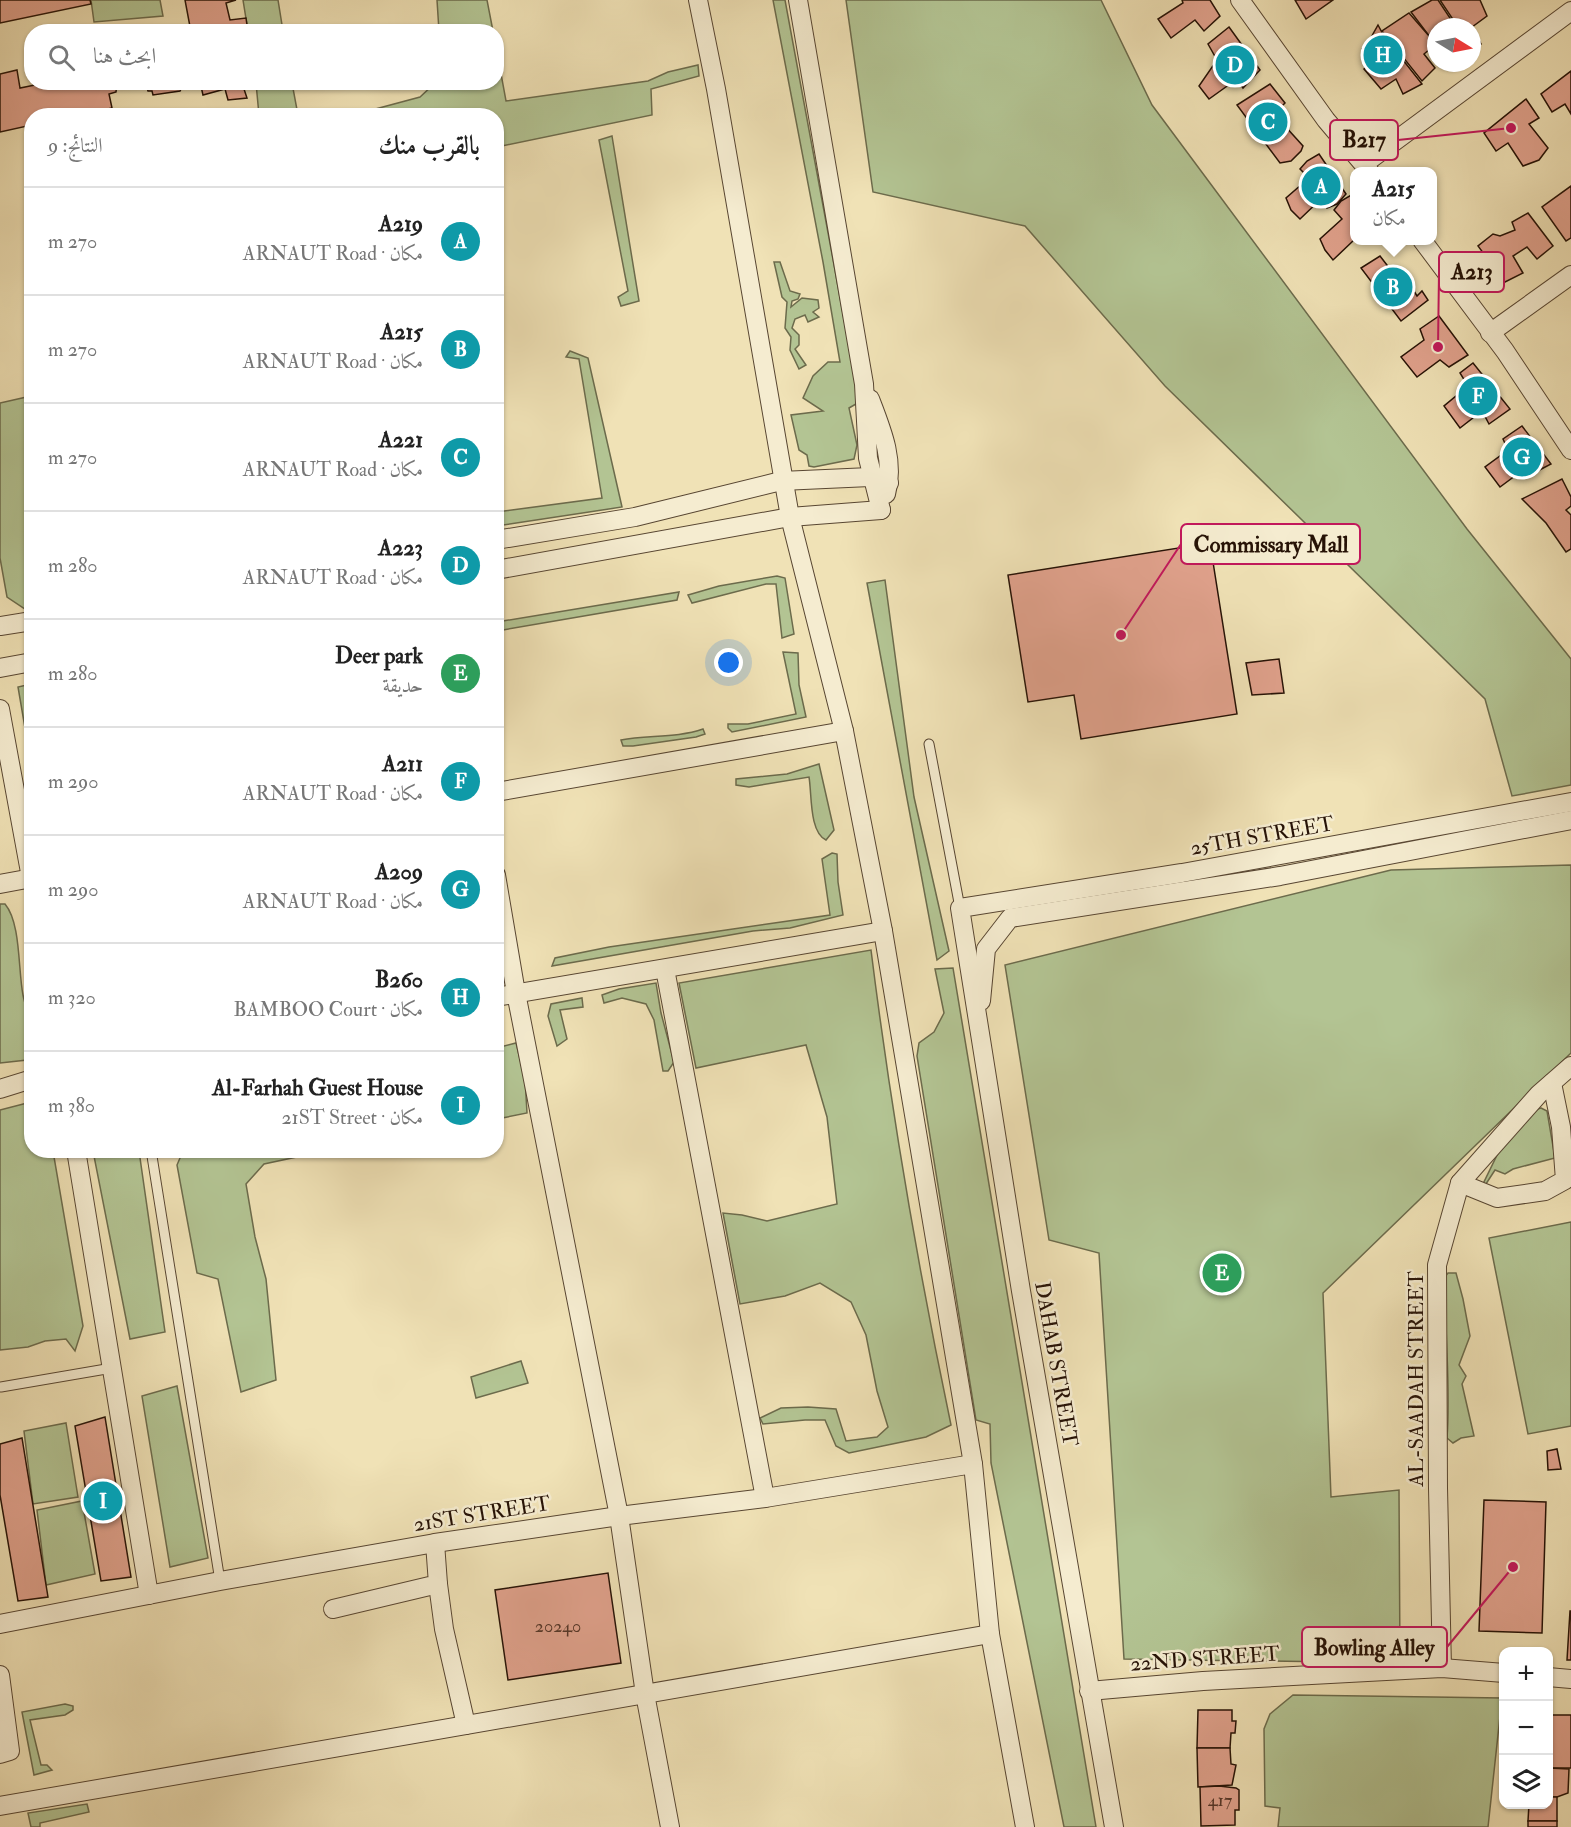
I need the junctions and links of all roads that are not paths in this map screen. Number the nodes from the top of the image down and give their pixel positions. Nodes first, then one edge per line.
1 (698, 0) edge
2 (798, 0) edge
3 (1240, 0) edge
4 (1571, 10) edge
5 (1366, 167) edge
6 (1368, 167) edge
7 (1426, 245) edge
8 (1571, 275) edge
9 (1490, 333) junction
10 (1571, 450) edge
11 (880, 480) junction
12 (784, 481) junction
13 (635, 517) junction
14 (790, 517) junction
15 (504, 539) edge
16 (639, 544) junction
17 (504, 569) edge
18 (24, 622) edge
19 (0, 626) edge
20 (24, 664) edge
21 (0, 668) edge
22 (0, 709) edge
23 (843, 731) junction
24 (929, 744) dead end
25 (504, 791) edge
26 (1571, 802) edge
27 (1571, 820) edge
28 (24, 840) edge
29 (24, 879) edge
30 (0, 884) edge
31 (960, 908) junction
32 (504, 922) edge
33 (883, 931) junction
34 (665, 969) junction
35 (516, 993) junction
36 (504, 995) edge
37 (979, 1029) junction
38 (1571, 1066) edge
39 (24, 1082) edge
40 (1552, 1083) junction
41 (0, 1089) edge
42 (77, 1158) edge
43 (152, 1158) edge
44 (1460, 1183) junction
45 (112, 1368) junction
46 (1, 1388) edge
47 (973, 1464) junction
48 (765, 1498) junction
49 (619, 1516) junction
50 (435, 1543) junction
51 (220, 1581) junction
52 (438, 1584) junction
53 (149, 1594) junction
54 (333, 1609) dead end
55 (0, 1624) edge
56 (990, 1634) junction
57 (1442, 1668) junction
58 (1499, 1673) edge
59 (0, 1675) edge
60 (1553, 1677) edge
61 (1571, 1679) edge
62 (1089, 1691) junction
63 (645, 1694) junction
64 (466, 1725) junction
65 (0, 1754) edge
66 (0, 1806) edge
67 (670, 1827) edge
68 (1024, 1827) edge
69 (1114, 1827) edge

1 - 12 street
2 - 11 street
3 - 5 street
4 - 6 street
7 - 9 street
8 - 9 street
9 - 10 street
11 - 12 street
11 - 14 street
12 - 13 street
12 - 14 street
13 - 15 street
13 - 16 street
14 - 16 street
14 - 23 street
16 - 17 street
18 - 19 street
20 - 21 street
22 - 28 street
23 - 25 street
23 - 33 street
24 - 31 lane
26 - 31 street, 25TH STREET
27 - 37 street, 25TH STREET
29 - 30 street
31 - 37 street, DAHAB STREET
32 - 35 street
33 - 34 street
33 - 47 street
34 - 35 street
34 - 48 street
35 - 36 street
35 - 49 street
37 - 62 street, DAHAB STREET
38 - 40 street, AL-SAADAH STREET
39 - 41 street
40 - 44 street, AL-SAADAH STREET
40 - 44 street
42 - 45 street
43 - 51 lane
44 - 57 street, AL-SAADAH STREET
45 - 46 lane
45 - 53 street
47 - 48 street, 21ST STREET
47 - 56 street
48 - 49 street, 21ST STREET
49 - 50 street, 21ST STREET
49 - 63 street
50 - 51 street, 21ST STREET
50 - 52 street
51 - 53 street, 21ST STREET
52 - 54 street
52 - 64 street
53 - 55 street, 21ST STREET
56 - 63 street
56 - 68 street
57 - 58 street, 22ND STREET
57 - 62 street, 22ND STREET
59 - 65 street
60 - 61 street
62 - 69 street, DAHAB STREET
63 - 64 street
63 - 67 street
64 - 66 street

